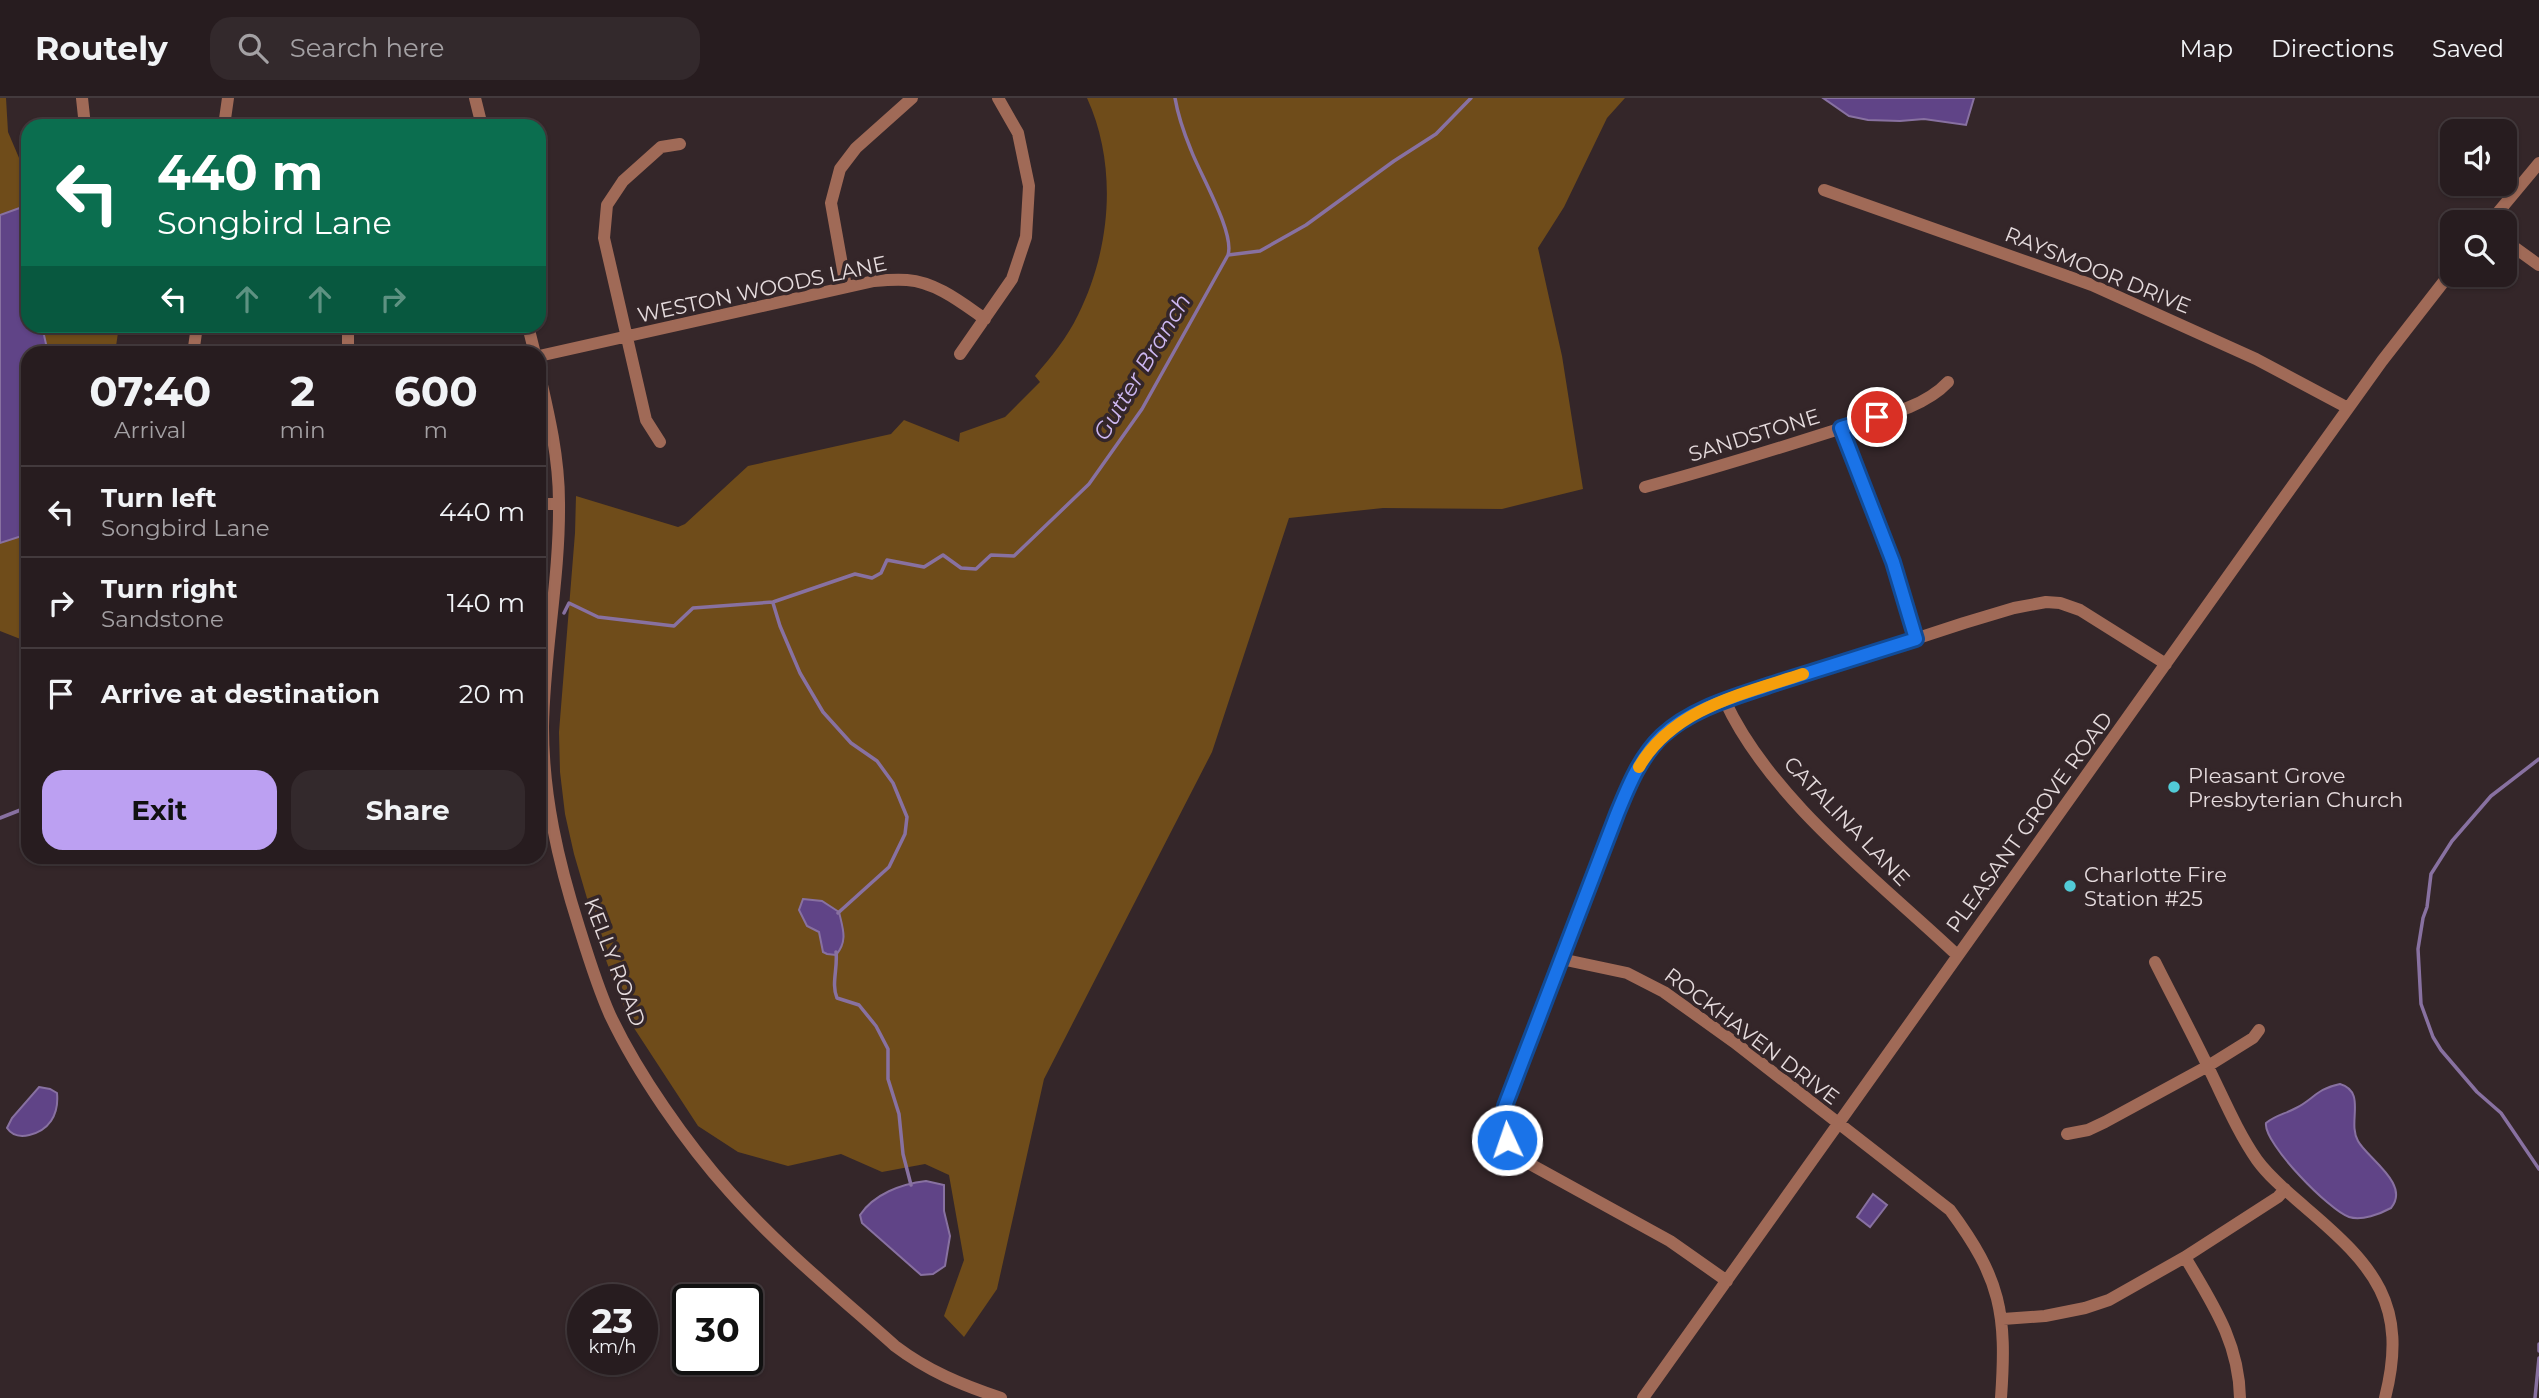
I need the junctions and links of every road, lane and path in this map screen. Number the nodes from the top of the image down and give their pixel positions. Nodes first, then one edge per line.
1 (82, 98) edge
2 (228, 98) edge
3 (475, 98) edge
4 (912, 98) edge
5 (998, 98) edge
6 (84, 119) edge
7 (226, 119) edge
8 (480, 119) edge
9 (680, 144) dead end
10 (2539, 163) edge
11 (1824, 190) dead end
12 (2500, 210) edge
13 (2517, 249) edge
14 (2539, 265) edge
15 (846, 287) junction
16 (2440, 287) edge
17 (985, 319) junction
18 (626, 336) junction
19 (546, 353) edge
20 (960, 354) dead end
21 (1948, 382) dead end
22 (546, 404) edge
23 (2348, 408) junction
24 (1841, 428) junction
25 (660, 442) dead end
26 (1645, 488) dead end
27 (546, 504) edge
28 (559, 504) junction
29 (1916, 639) junction
30 (2165, 664) junction
31 (546, 669) edge
32 (1725, 701) junction
33 (546, 779) edge
34 (1957, 955) junction
35 (1561, 959) junction
36 (2155, 962) dead end
37 (2259, 1030) dead end
38 (2207, 1066) junction
39 (1838, 1125) junction
40 (2067, 1134) dead end
41 (2285, 1189) junction
42 (2185, 1256) junction
43 (1727, 1281) junction
44 (2003, 1319) junction
45 (1001, 1398) edge
46 (1643, 1398) edge
47 (2001, 1398) edge
48 (2240, 1398) edge
49 (2385, 1398) edge

1 - 6 street
2 - 7 street
3 - 8 street
4 - 15 street
5 - 17 street
9 - 18 street
10 - 12 street
11 - 23 street, RAYSMOOR DRIVE
13 - 14 street
15 - 17 street, WESTON WOODS LANE
15 - 18 street, WESTON WOODS LANE
16 - 23 street, PLEASANT GROVE ROAD
17 - 20 street
18 - 19 street, WESTON WOODS LANE
18 - 25 street
21 - 24 street, SANDSTONE
22 - 28 street, KELLY ROAD
23 - 30 street, PLEASANT GROVE ROAD
24 - 26 street, SANDSTONE
24 - 29 street
27 - 28 street
28 - 31 street, KELLY ROAD
29 - 30 street
29 - 32 street
30 - 34 street, PLEASANT GROVE ROAD
32 - 34 street, CATALINA LANE
32 - 35 street
33 - 45 street, KELLY ROAD
34 - 39 street, PLEASANT GROVE ROAD
35 - 39 street, ROCKHAVEN DRIVE
35 - 43 street
36 - 38 street
37 - 38 street
38 - 40 street
38 - 41 street
39 - 43 street, PLEASANT GROVE ROAD
39 - 44 street, ROCKHAVEN DRIVE
41 - 42 street
41 - 49 street
42 - 44 street
42 - 48 street
43 - 46 street, PLEASANT GROVE ROAD
44 - 47 street, ROCKHAVEN DRIVE

